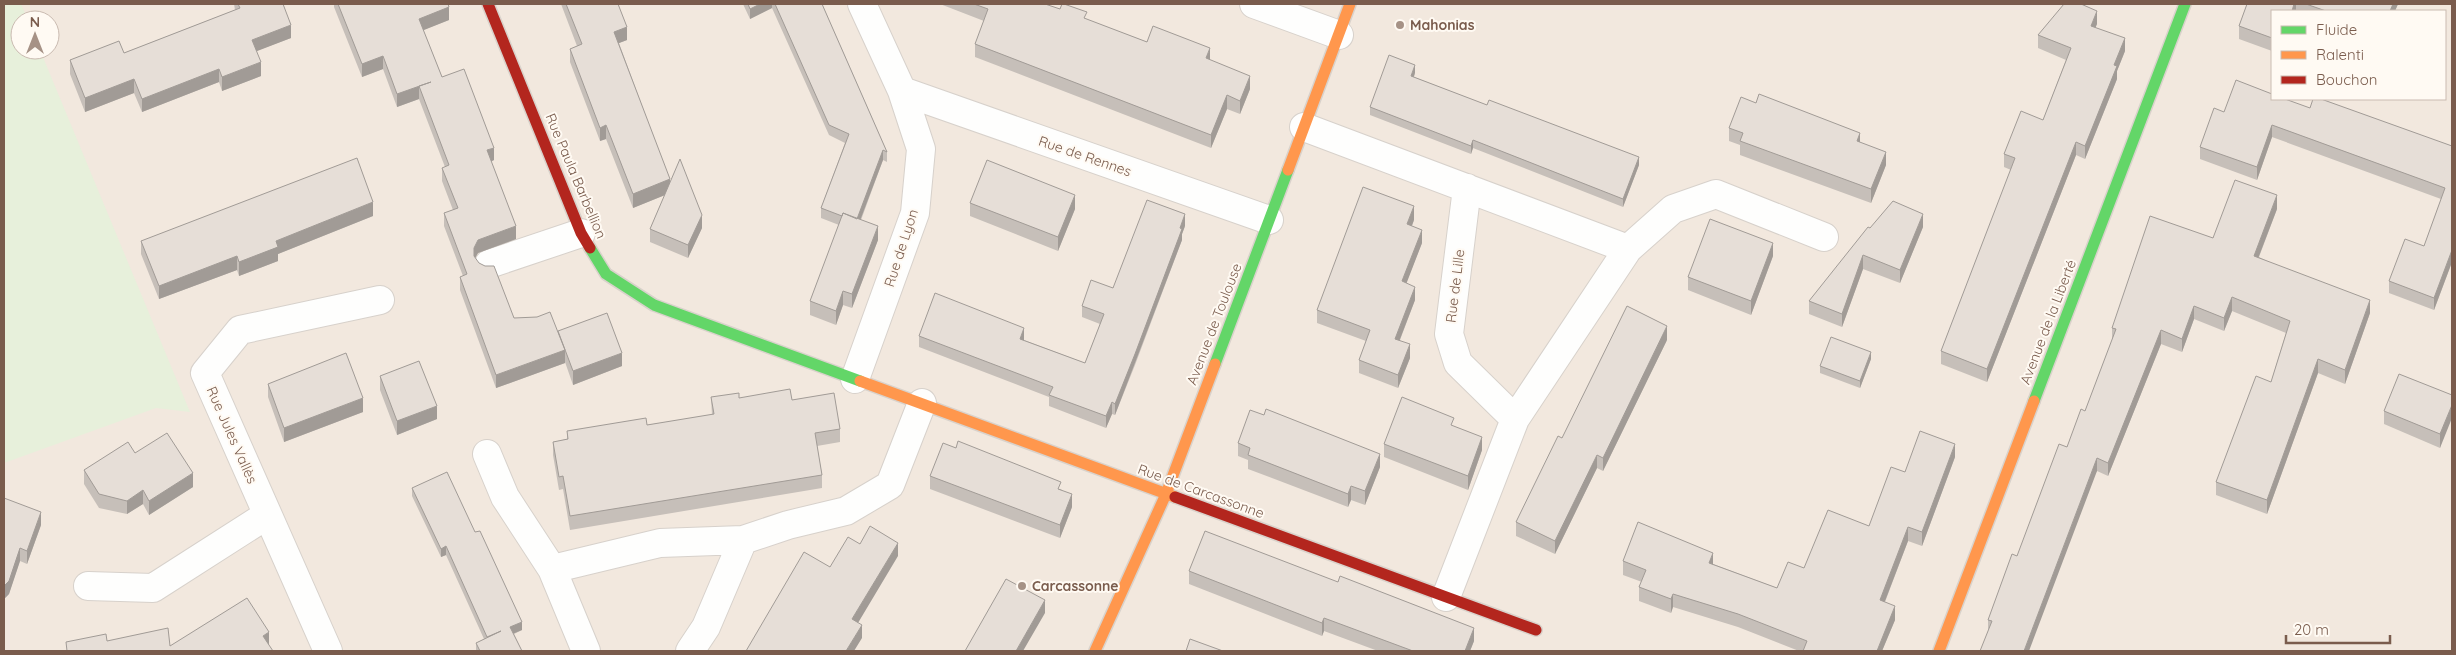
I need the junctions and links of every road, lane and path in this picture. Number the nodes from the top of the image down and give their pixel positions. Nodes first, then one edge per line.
1 (488, 4) edge
2 (862, 4) edge
3 (1254, 4) edge
4 (1350, 4) edge
5 (2185, 4) edge
6 (1339, 35) junction
7 (902, 91) junction
8 (1304, 127) junction
9 (1467, 188) junction
10 (1269, 220) junction
11 (581, 233) junction
12 (1824, 237) dead end
13 (1628, 249) junction
14 (489, 264) edge
15 (380, 300) dead end
16 (855, 379) junction
17 (922, 404) junction
18 (1515, 418) junction
19 (487, 454) dead end
20 (1166, 494) junction
21 (267, 515) junction
22 (743, 540) junction
23 (552, 569) junction
24 (88, 586) dead end
25 (1446, 597) junction
26 (1536, 630) dead end
27 (328, 651) edge
28 (586, 651) edge
29 (690, 651) edge
30 (1095, 651) edge
31 (1939, 651) edge

1 - 11 street, Rue Paula Barbellion
2 - 7 street, Rue de Lyon
3 - 6 street
4 - 6 street, Avenue de Toulouse
5 - 31 street, Avenue de la Liberté
6 - 8 street, Avenue de Toulouse
7 - 10 street, Rue de Rennes
7 - 16 street, Rue de Lyon
8 - 9 street
8 - 10 street, Avenue de Toulouse
9 - 13 street
9 - 18 street, Rue de Lille
10 - 20 street, Avenue de Toulouse
11 - 14 street
11 - 16 street, Rue Paula Barbellion
12 - 13 street
13 - 18 street
15 - 21 street, Rue Jules Vallès
16 - 17 street, Rue de Carcassonne
17 - 20 street, Rue de Carcassonne
17 - 22 street
18 - 25 street
19 - 23 street
20 - 25 street, Rue de Carcassonne
20 - 30 street, Avenue de Toulouse
21 - 24 street
21 - 27 street, Rue Jules Vallès
22 - 23 street
22 - 29 street
23 - 28 street
25 - 26 street, Rue de Carcassonne

